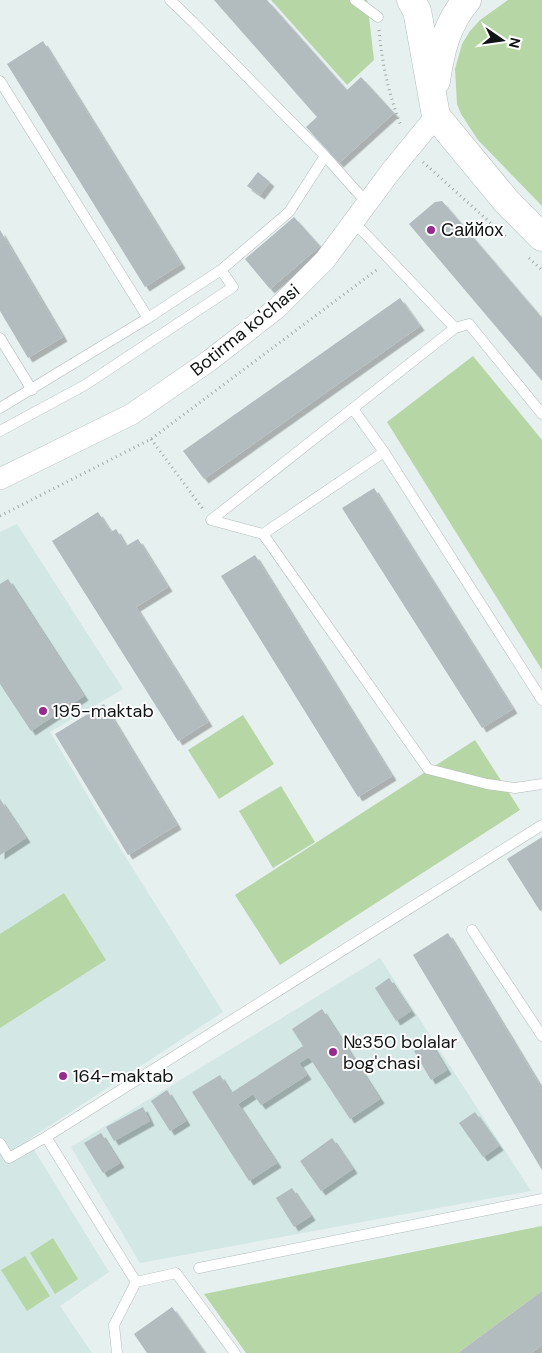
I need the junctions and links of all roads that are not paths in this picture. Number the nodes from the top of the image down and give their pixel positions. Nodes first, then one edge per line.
1 (355, 0) edge
2 (411, 0) edge
3 (468, 0) edge
4 (172, 1) edge
5 (378, 17) dead end
6 (0, 81) edge
7 (436, 112) junction
8 (325, 156) junction
9 (367, 203) junction
10 (354, 222) junction
11 (542, 238) edge
12 (221, 270) junction
13 (148, 318) junction
14 (455, 328) junction
15 (0, 338) edge
16 (32, 390) junction
17 (0, 408) edge
18 (353, 409) junction
19 (542, 414) edge
20 (0, 431) edge
21 (384, 452) junction
22 (0, 479) edge
23 (263, 534) junction
24 (542, 700) edge
25 (542, 784) edge
26 (542, 825) edge
27 (472, 930) dead end
28 (542, 1036) edge
29 (46, 1137) junction
30 (0, 1143) edge
31 (542, 1199) edge
32 (199, 1268) dead end
33 (136, 1282) junction
34 (117, 1353) edge
35 (235, 1353) edge

1 - 5 lane
2 - 7 main road
3 - 7 main road
4 - 8 lane
6 - 13 lane
7 - 9 street, Botirma ko'chasi
7 - 11 main road
8 - 9 lane
8 - 12 lane
9 - 10 street, Botirma ko'chasi
10 - 14 lane
10 - 22 street, Botirma ko'chasi
12 - 13 lane
12 - 20 lane
13 - 16 lane
14 - 18 lane
14 - 19 lane
15 - 16 lane
16 - 17 lane
18 - 21 lane
18 - 23 lane
21 - 23 lane
21 - 24 lane
23 - 25 lane
26 - 29 lane
27 - 28 lane
29 - 30 lane
29 - 33 lane
31 - 32 lane
33 - 34 lane
33 - 35 lane

